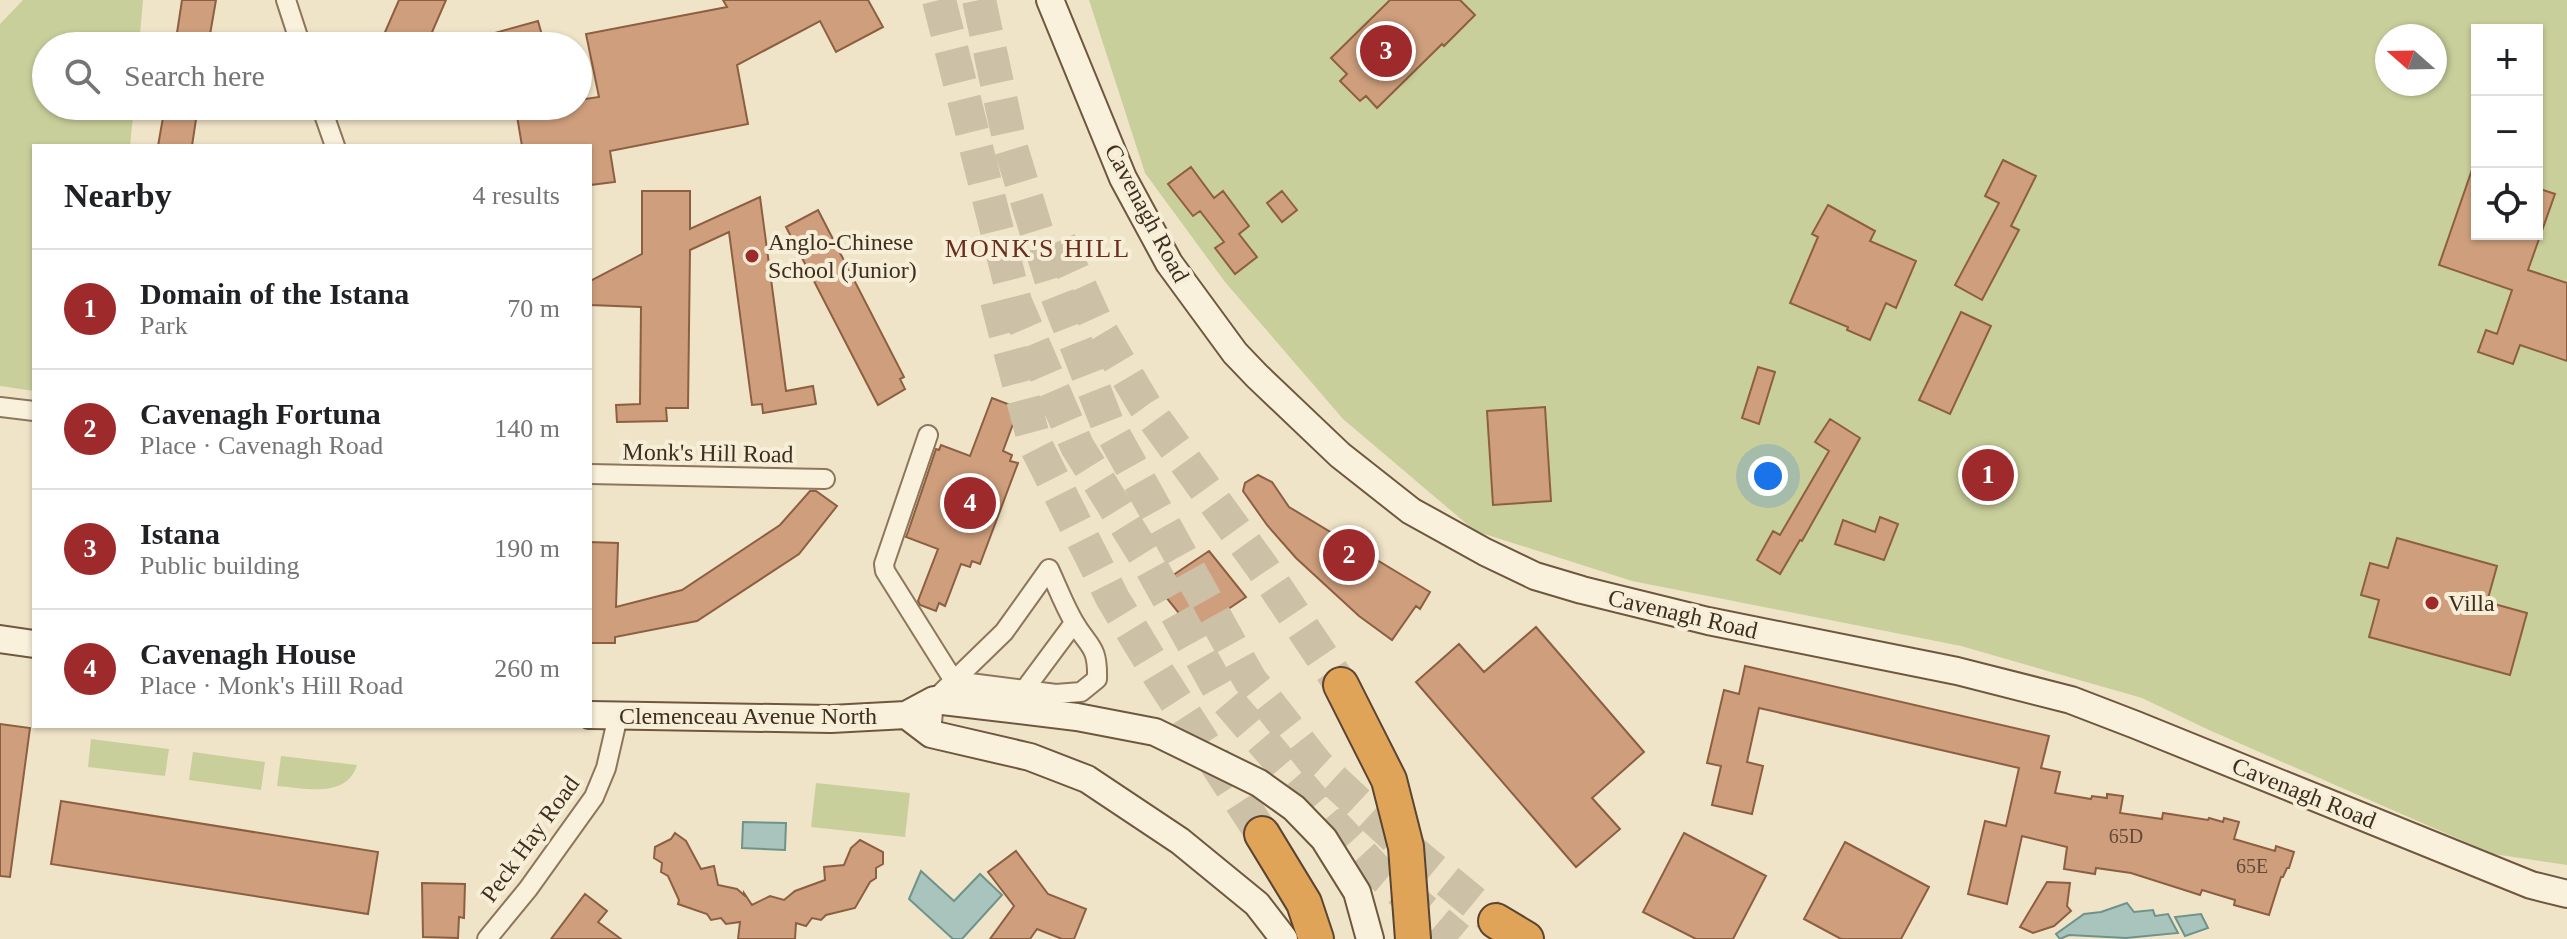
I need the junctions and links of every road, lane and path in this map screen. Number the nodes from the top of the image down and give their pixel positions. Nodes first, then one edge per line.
1 (286, 0) edge
2 (1050, 0) edge
3 (296, 32) edge
4 (326, 120) edge
5 (334, 144) edge
6 (0, 407) edge
7 (32, 411) edge
8 (928, 435) dead end
9 (592, 474) edge
10 (825, 479) dead end
11 (1074, 623) junction
12 (0, 639) edge
13 (32, 644) edge
14 (954, 681) junction
15 (1341, 685) tunnel mouth
16 (1025, 689) junction
17 (934, 700) junction
18 (592, 715) edge
19 (906, 715) junction
20 (618, 716) junction
21 (931, 734) junction
22 (1262, 834) tunnel mouth
23 (2567, 894) edge
24 (1496, 921) tunnel mouth
25 (487, 939) edge
26 (1284, 939) edge
27 (1316, 939) edge
28 (1370, 939) edge
29 (1413, 939) edge
30 (1526, 939) edge

1 - 3 street
2 - 23 street, Cavenagh Road
4 - 5 street
6 - 7 street
8 - 14 street
9 - 10 street, Monk's Hill Road
11 - 14 street
11 - 16 street
11 - 16 street
12 - 13 street
14 - 16 street
14 - 17 street
15 - 29 highway
17 - 19 street, Clemenceau Avenue North
17 - 21 street
17 - 28 street
18 - 20 street, Clemenceau Avenue North
19 - 20 street, Clemenceau Avenue North
19 - 21 street, Clemenceau Avenue North
20 - 25 street, Peck Hay Road
21 - 26 street, Clemenceau Avenue North
22 - 27 highway
24 - 30 highway

